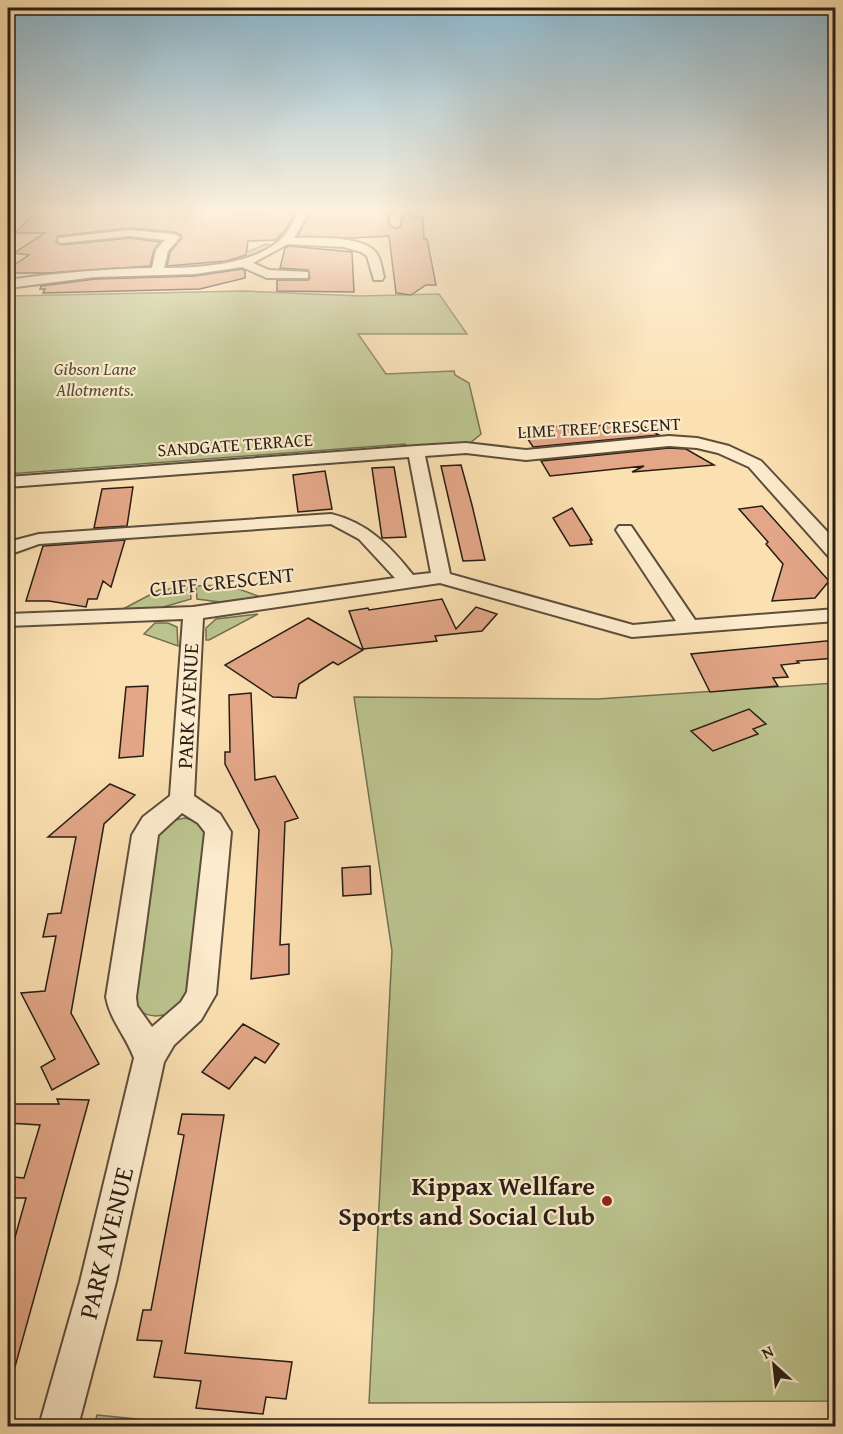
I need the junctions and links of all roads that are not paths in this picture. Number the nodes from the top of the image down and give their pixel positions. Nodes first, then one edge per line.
1 (50, 278) edge
2 (8, 284) edge
3 (466, 448) joint
4 (416, 451) junction
5 (8, 482) edge
6 (625, 530) dead end
7 (8, 549) edge
8 (836, 553) edge
9 (441, 577) junction
10 (410, 583) junction
11 (193, 613) junction
12 (836, 615) edge
13 (8, 620) edge
14 (690, 627) junction
15 (182, 798) junction
16 (149, 1058) junction
17 (58, 1426) edge

1 - 2 street
3 - 4 street, SANDGATE TERRACE
3 - 8 street, LIME TREE CRESCENT
4 - 5 street, SANDGATE TERRACE
4 - 9 street
6 - 14 street
7 - 10 street
9 - 10 street, CLIFF CRESCENT
9 - 14 street
10 - 11 street, CLIFF CRESCENT
11 - 13 street, CLIFF CRESCENT
11 - 15 street, PARK AVENUE
12 - 14 street
15 - 16 street, PARK AVENUE
15 - 16 street, PARK AVENUE
16 - 17 street, PARK AVENUE

